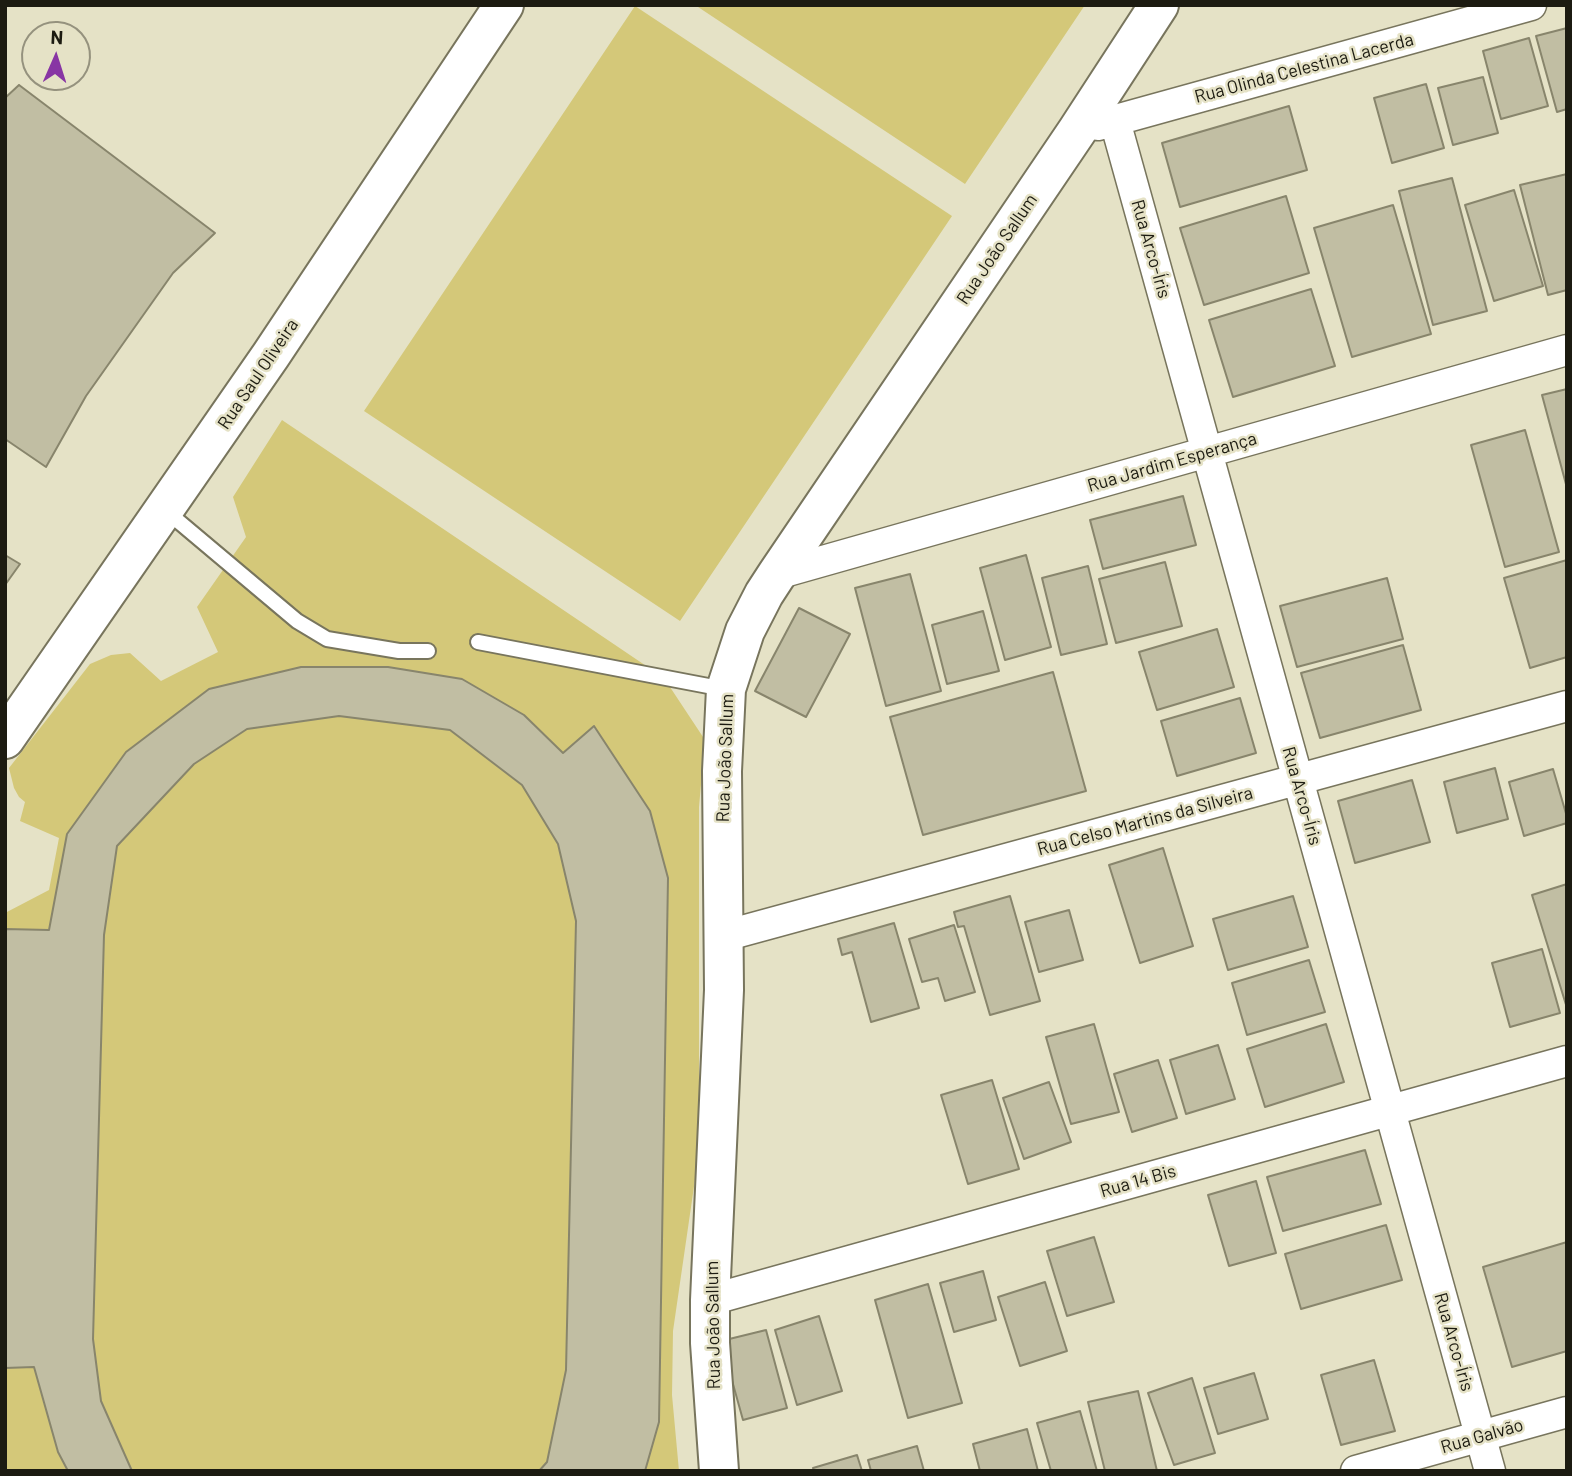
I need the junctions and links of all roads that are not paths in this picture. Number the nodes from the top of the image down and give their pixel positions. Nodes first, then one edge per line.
1 (504, 5) edge
2 (1159, 5) edge
3 (1531, 5) edge
4 (1115, 121) junction
5 (1077, 131) junction
6 (1567, 350) edge
7 (1207, 452) junction
8 (165, 510) junction
9 (777, 574) junction
10 (478, 642) dead end
11 (428, 651) dead end
12 (726, 689) junction
13 (1567, 706) edge
14 (5, 739) edge
15 (1298, 779) junction
16 (724, 936) junction
17 (1567, 1062) edge
18 (1390, 1111) junction
19 (710, 1300) junction
20 (1567, 1412) edge
21 (1480, 1436) junction
22 (719, 1471) edge
23 (1356, 1471) edge
24 (1490, 1471) edge

1 - 8 street, Rua Saul Oliveira
2 - 5 street, Rua João Sallum
3 - 4 street, Rua Olinda Celestina Lacerda
4 - 5 street, Rua Olinda Celestina Lacerda
4 - 7 street, Rua Arco-Íris
5 - 9 street, Rua João Sallum
6 - 7 street, Rua Jardim Esperança
7 - 9 street, Rua Jardim Esperança
7 - 15 street, Rua Arco-Íris
8 - 11 lane
8 - 14 street, Rua Saul Oliveira
9 - 12 street, Rua João Sallum
10 - 12 lane
12 - 16 street, Rua João Sallum
13 - 15 street, Rua Celso Martins da Silveira
15 - 16 street, Rua Celso Martins da Silveira
15 - 18 street, Rua Arco-Íris
16 - 19 street, Rua João Sallum
17 - 18 street, Rua 14 Bis
18 - 19 street, Rua 14 Bis
18 - 21 street, Rua Arco-Íris
19 - 22 street, Rua João Sallum
20 - 21 street, Rua Galvão
21 - 23 street, Rua Galvão
21 - 24 street, Rua Arco-Íris

